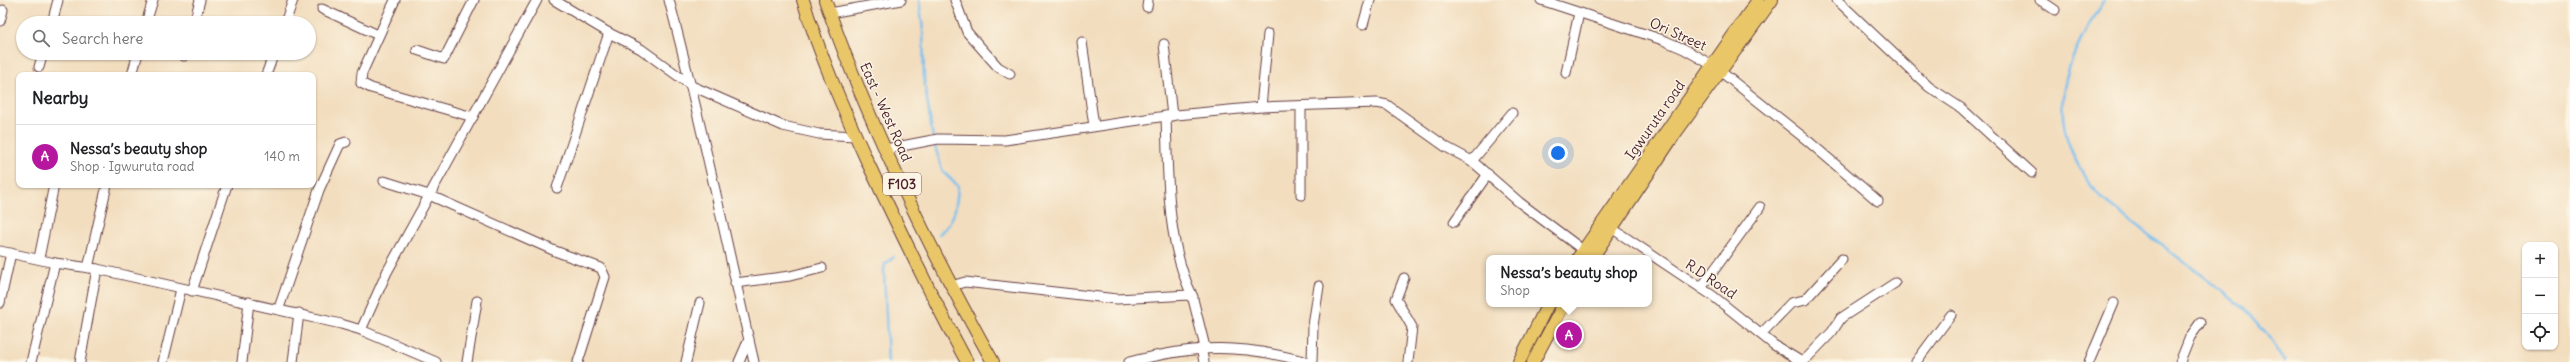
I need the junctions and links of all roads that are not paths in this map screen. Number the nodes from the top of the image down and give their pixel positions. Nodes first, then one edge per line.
1 (58, 0) edge
2 (153, 0) edge
3 (200, 0) edge
4 (293, 0) edge
5 (395, 0) edge
6 (474, 0) edge
7 (537, 0) edge
8 (554, 0) edge
9 (669, 0) edge
10 (803, 0) edge
11 (825, 0) edge
12 (901, 0) edge
13 (955, 0) edge
14 (1370, 0) edge
15 (1541, 0) edge
16 (1758, 0) edge
17 (1772, 0) edge
18 (1837, 0) edge
19 (2040, 0) edge
20 (322, 9) dead end
21 (3, 10) dead end
22 (2054, 10) dead end
23 (830, 13) junction
24 (1579, 13) junction
25 (54, 16) edge
26 (148, 16) edge
27 (196, 16) edge
28 (287, 16) edge
29 (0, 21) edge
30 (1363, 25) dead end
31 (609, 33) junction
32 (1268, 34) dead end
33 (378, 35) junction
34 (1082, 42) dead end
35 (1164, 44) dead end
36 (417, 50) dead end
37 (41, 60) edge
38 (136, 60) edge
39 (271, 60) edge
40 (39, 67) dead end
41 (1716, 68) junction
42 (133, 72) edge
43 (267, 72) edge
44 (1566, 73) dead end
45 (1010, 74) dead end
46 (692, 86) junction
47 (1301, 106) junction
48 (1261, 107) junction
49 (1512, 113) dead end
50 (1169, 116) junction
51 (473, 117) junction
52 (1094, 126) junction
53 (855, 136) junction
54 (346, 142) dead end
55 (886, 149) junction
56 (1472, 161) junction
57 (2032, 173) dead end
58 (1488, 174) junction
59 (384, 181) dead end
60 (53, 188) edge
61 (106, 188) edge
62 (226, 188) edge
63 (557, 188) dead end
64 (429, 195) junction
65 (1301, 195) dead end
66 (1878, 201) dead end
67 (1760, 207) dead end
68 (1454, 222) dead end
69 (1606, 225) junction
70 (0, 251) edge
71 (11, 253) junction
72 (1585, 255) edge
73 (1651, 255) edge
74 (1652, 256) edge
75 (39, 258) junction
76 (1842, 259) dead end
77 (55, 263) junction
78 (93, 268) junction
79 (822, 268) dead end
80 (1404, 278) dead end
81 (734, 283) junction
82 (1895, 283) dead end
83 (951, 286) junction
84 (1319, 286) dead end
85 (1701, 288) junction
86 (181, 289) junction
87 (192, 291) junction
88 (1193, 297) junction
89 (477, 301) dead end
90 (249, 302) junction
91 (0, 303) edge
92 (700, 303) dead end
93 (2114, 303) dead end
94 (1546, 307) edge
95 (1562, 307) edge
96 (279, 308) junction
97 (299, 313) junction
98 (1951, 315) dead end
99 (2200, 323) dead end
100 (361, 330) junction
101 (1761, 334) junction
102 (749, 339) junction
103 (1203, 348) junction
104 (31, 362) edge
105 (80, 362) edge
106 (163, 362) edge
107 (242, 362) edge
108 (294, 362) edge
109 (436, 362) edge
110 (467, 362) edge
111 (578, 362) edge
112 (686, 362) edge
113 (739, 362) edge
114 (754, 362) edge
115 (967, 362) edge
116 (993, 362) edge
117 (1129, 362) edge
118 (1204, 362) edge
119 (1306, 362) edge
120 (1312, 362) edge
121 (1408, 362) edge
122 (1519, 362) edge
123 (1533, 362) edge
124 (1802, 362) edge
125 (1916, 362) edge
126 (2089, 362) edge
127 (2180, 362) edge

1 - 25 street
2 - 26 street
3 - 27 street
4 - 28 street
5 - 33 street
6 - 36 street
7 - 51 street
8 - 31 street
9 - 46 street
10 - 53 main road, F103
11 - 23 main road, East - West Road / F103
12 - 23 street
13 - 45 street
14 - 30 street
15 - 24 street, Ori Street
16 - 41 main road, Igwuruta road
17 - 41 main road, Igwuruta road
18 - 57 street
19 - 22 street
20 - 33 street
21 - 29 street
23 - 55 main road, East - West Road / F103
24 - 41 street, Ori Street
24 - 44 street
31 - 46 street
31 - 63 street
32 - 48 street
33 - 51 street
34 - 52 street
35 - 50 street
37 - 40 street
38 - 42 street
39 - 43 street
41 - 66 street, Ori Street
41 - 69 main road, Igwuruta road
46 - 53 street
46 - 81 street
47 - 48 street
47 - 56 street
47 - 65 street
48 - 50 street
49 - 56 street
50 - 52 street
50 - 88 street
51 - 64 street
52 - 55 street
53 - 115 main road, F103
54 - 96 street
55 - 83 main road, East - West Road / F103
56 - 58 street
58 - 68 street
58 - 72 street
59 - 64 street
60 - 75 street
61 - 78 street
62 - 87 street
64 - 100 street
64 - 111 street
67 - 85 street
69 - 72 main road, Igwuruta road
69 - 73 street, R.D Road
70 - 71 street
71 - 75 street
71 - 91 street
74 - 85 street, R.D Road
75 - 77 street
76 - 101 street
77 - 78 street
77 - 104 street
78 - 86 street
78 - 105 street
79 - 81 street
80 - 121 street
81 - 102 street
82 - 124 street
83 - 88 street
83 - 116 main road, East - West Road / F103
84 - 120 street
85 - 101 street, R.D Road
86 - 87 street
86 - 106 street
87 - 90 street
88 - 103 street
89 - 110 street
90 - 96 street
90 - 107 street
92 - 112 street
93 - 126 street
94 - 122 main road
95 - 123 main road
96 - 97 street
97 - 100 street
97 - 108 street
98 - 125 street
99 - 127 street
100 - 109 street
101 - 124 street, R.D Road
102 - 113 street
102 - 114 street
103 - 117 street
103 - 118 street
103 - 119 street

